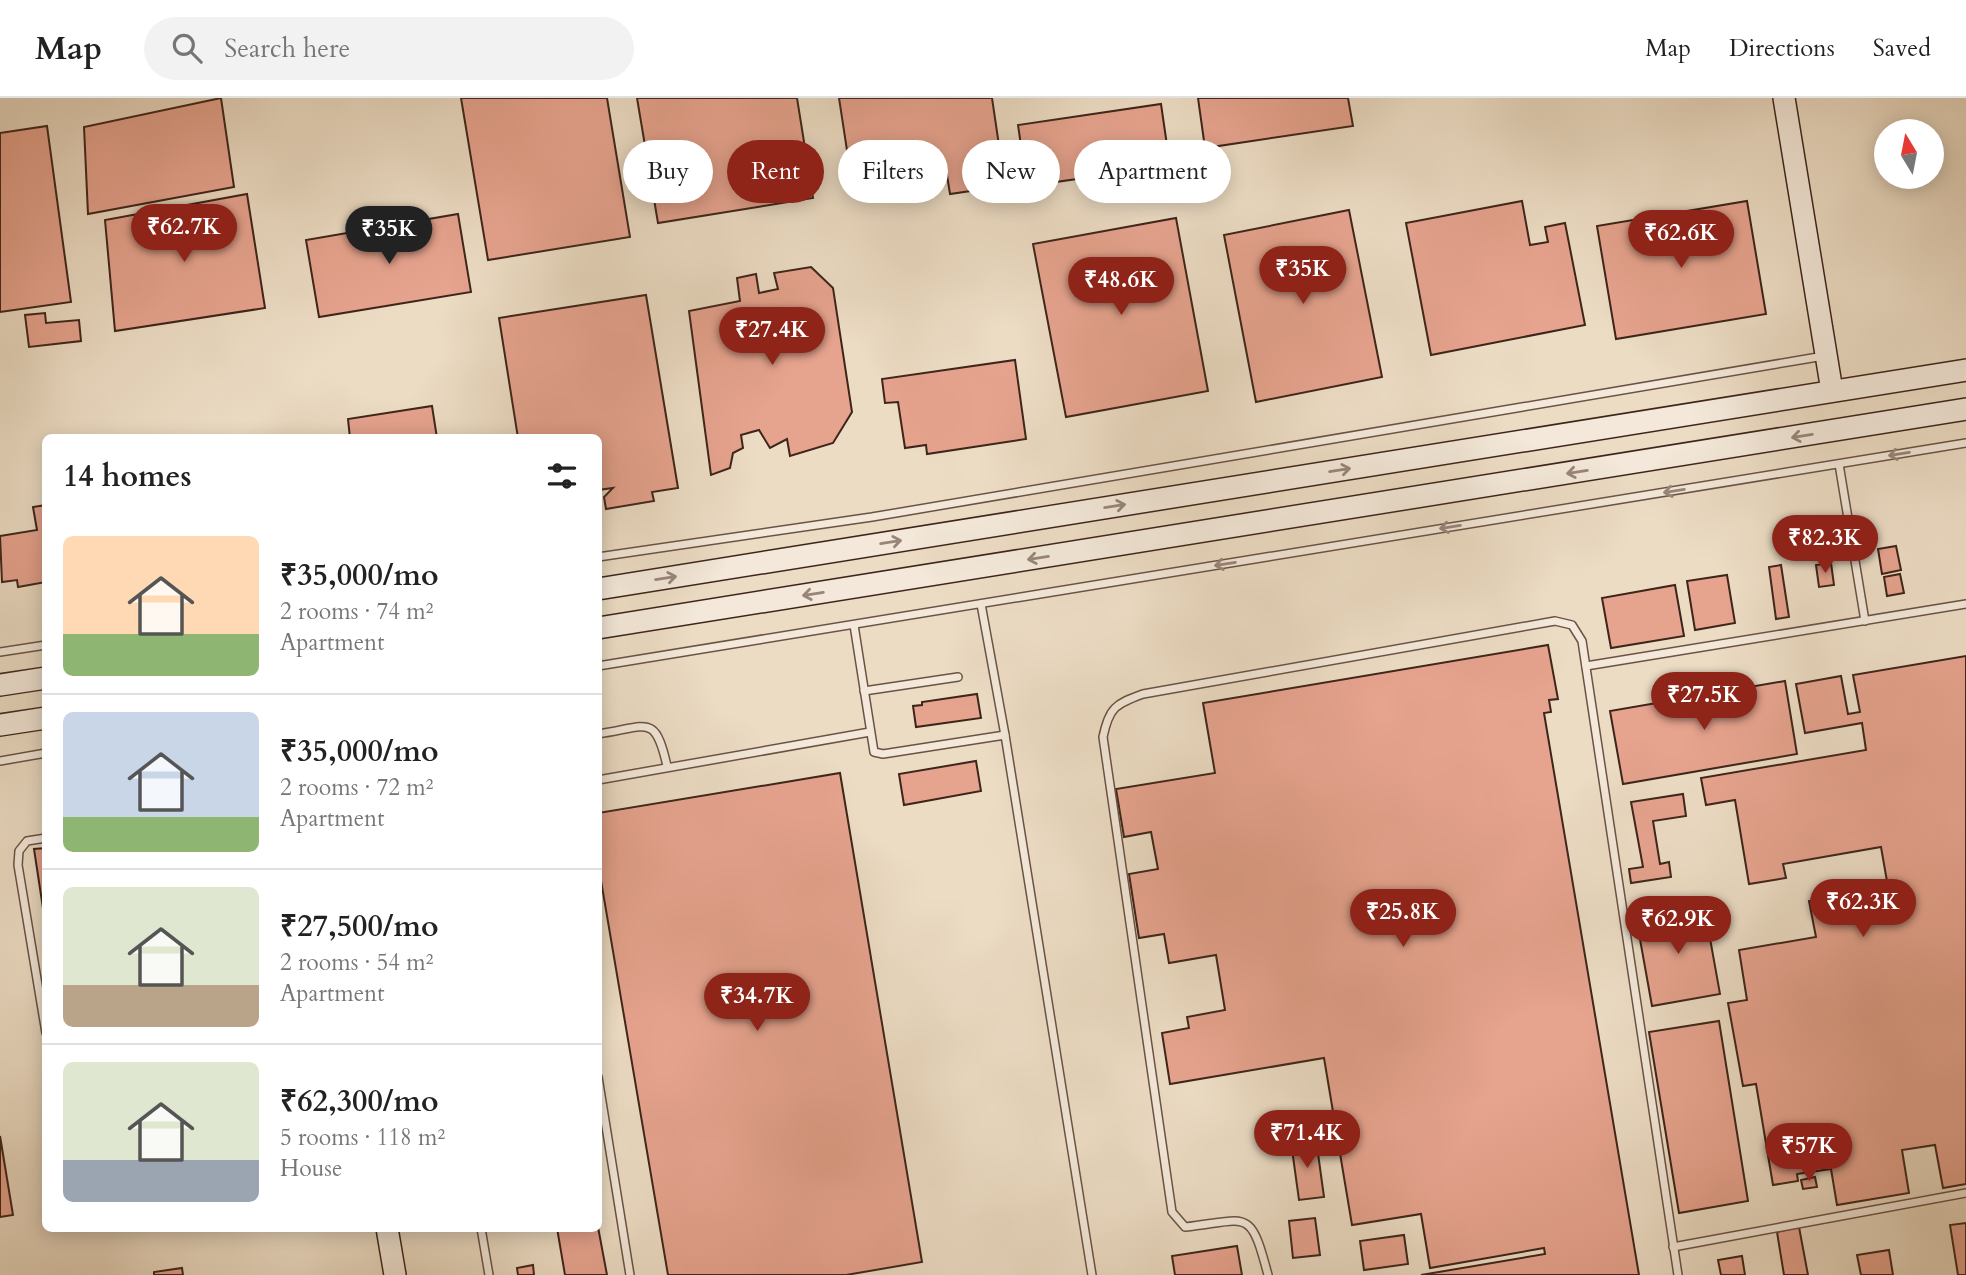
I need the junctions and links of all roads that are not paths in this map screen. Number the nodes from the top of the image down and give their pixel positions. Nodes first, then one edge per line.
1 (1784, 98) edge
2 (1826, 356) junction
3 (1966, 370) edge
4 (1832, 391) junction
5 (1966, 409) edge
6 (1966, 443) edge
7 (1839, 464) junction
8 (602, 557) edge
9 (602, 588) edge
10 (981, 604) junction
11 (1966, 604) edge
12 (1865, 621) junction
13 (853, 625) junction
14 (602, 627) edge
15 (42, 646) edge
16 (0, 652) edge
17 (602, 665) edge
18 (1586, 666) junction
19 (958, 677) dead end
20 (42, 679) edge
21 (0, 685) edge
22 (863, 691) junction
23 (42, 719) edge
24 (0, 725) edge
25 (870, 732) junction
26 (602, 733) edge
27 (1005, 735) junction
28 (42, 754) edge
29 (0, 761) edge
30 (667, 766) junction
31 (602, 779) edge
32 (42, 839) edge
33 (42, 1009) edge
34 (602, 1101) edge
35 (1966, 1193) edge
36 (388, 1232) edge
37 (482, 1232) edge
38 (1673, 1247) junction
39 (395, 1275) edge
40 (489, 1275) edge
41 (630, 1275) edge
42 (1092, 1275) edge
43 (1268, 1275) edge
44 (1678, 1275) edge

1 - 2 street
2 - 4 street
2 - 8 lane
3 - 4 street
9 -> 4 street
5 -> 14 street
6 -> 7 lane
7 -> 10 lane
7 - 12 lane
10 - 13 lane
10 - 27 lane
11 - 12 lane
12 - 18 lane
13 - 17 lane
13 - 22 lane
15 - 16 lane
18 - 38 lane
18 - 43 lane
19 - 22 lane
20 - 21 street
22 - 25 lane
23 - 24 street
25 - 27 lane
25 - 30 lane
26 - 30 lane
27 - 42 lane
28 - 29 lane
30 - 31 lane
32 - 33 lane
34 - 41 lane
35 - 38 lane
36 - 39 street
37 - 40 lane
38 - 44 lane

